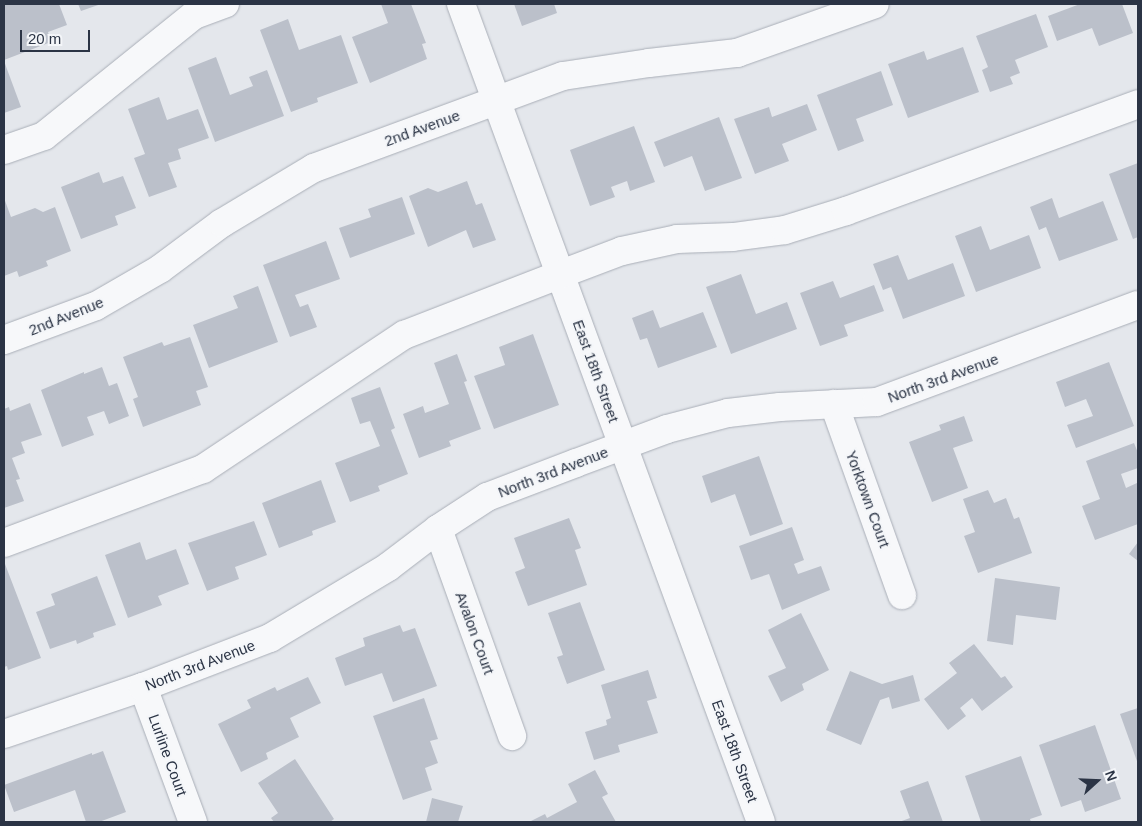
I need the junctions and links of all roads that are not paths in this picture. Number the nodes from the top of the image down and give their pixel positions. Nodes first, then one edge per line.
1 (225, 4) edge
2 (461, 4) edge
3 (875, 4) edge
4 (498, 101) junction
5 (1138, 104) edge
6 (4, 150) edge
7 (561, 274) junction
8 (1138, 306) edge
9 (4, 340) edge
10 (834, 404) junction
11 (624, 445) junction
12 (438, 529) junction
13 (4, 543) edge
14 (902, 595) dead end
15 (143, 687) junction
16 (4, 734) edge
17 (512, 736) dead end
18 (193, 822) edge
19 (762, 822) edge

1 - 6 street
2 - 4 street, East 18th Street
3 - 4 street, 2nd Avenue
4 - 7 street, East 18th Street
4 - 9 street, 2nd Avenue
5 - 7 street
7 - 11 street, East 18th Street
7 - 13 street
8 - 10 street, North 3rd Avenue
10 - 11 street, North 3rd Avenue
10 - 14 street, Yorktown Court
11 - 12 street, North 3rd Avenue
11 - 19 street, East 18th Street
12 - 15 street, North 3rd Avenue
12 - 17 street, Avalon Court
15 - 16 street, North 3rd Avenue
15 - 18 street, Lurline Court

